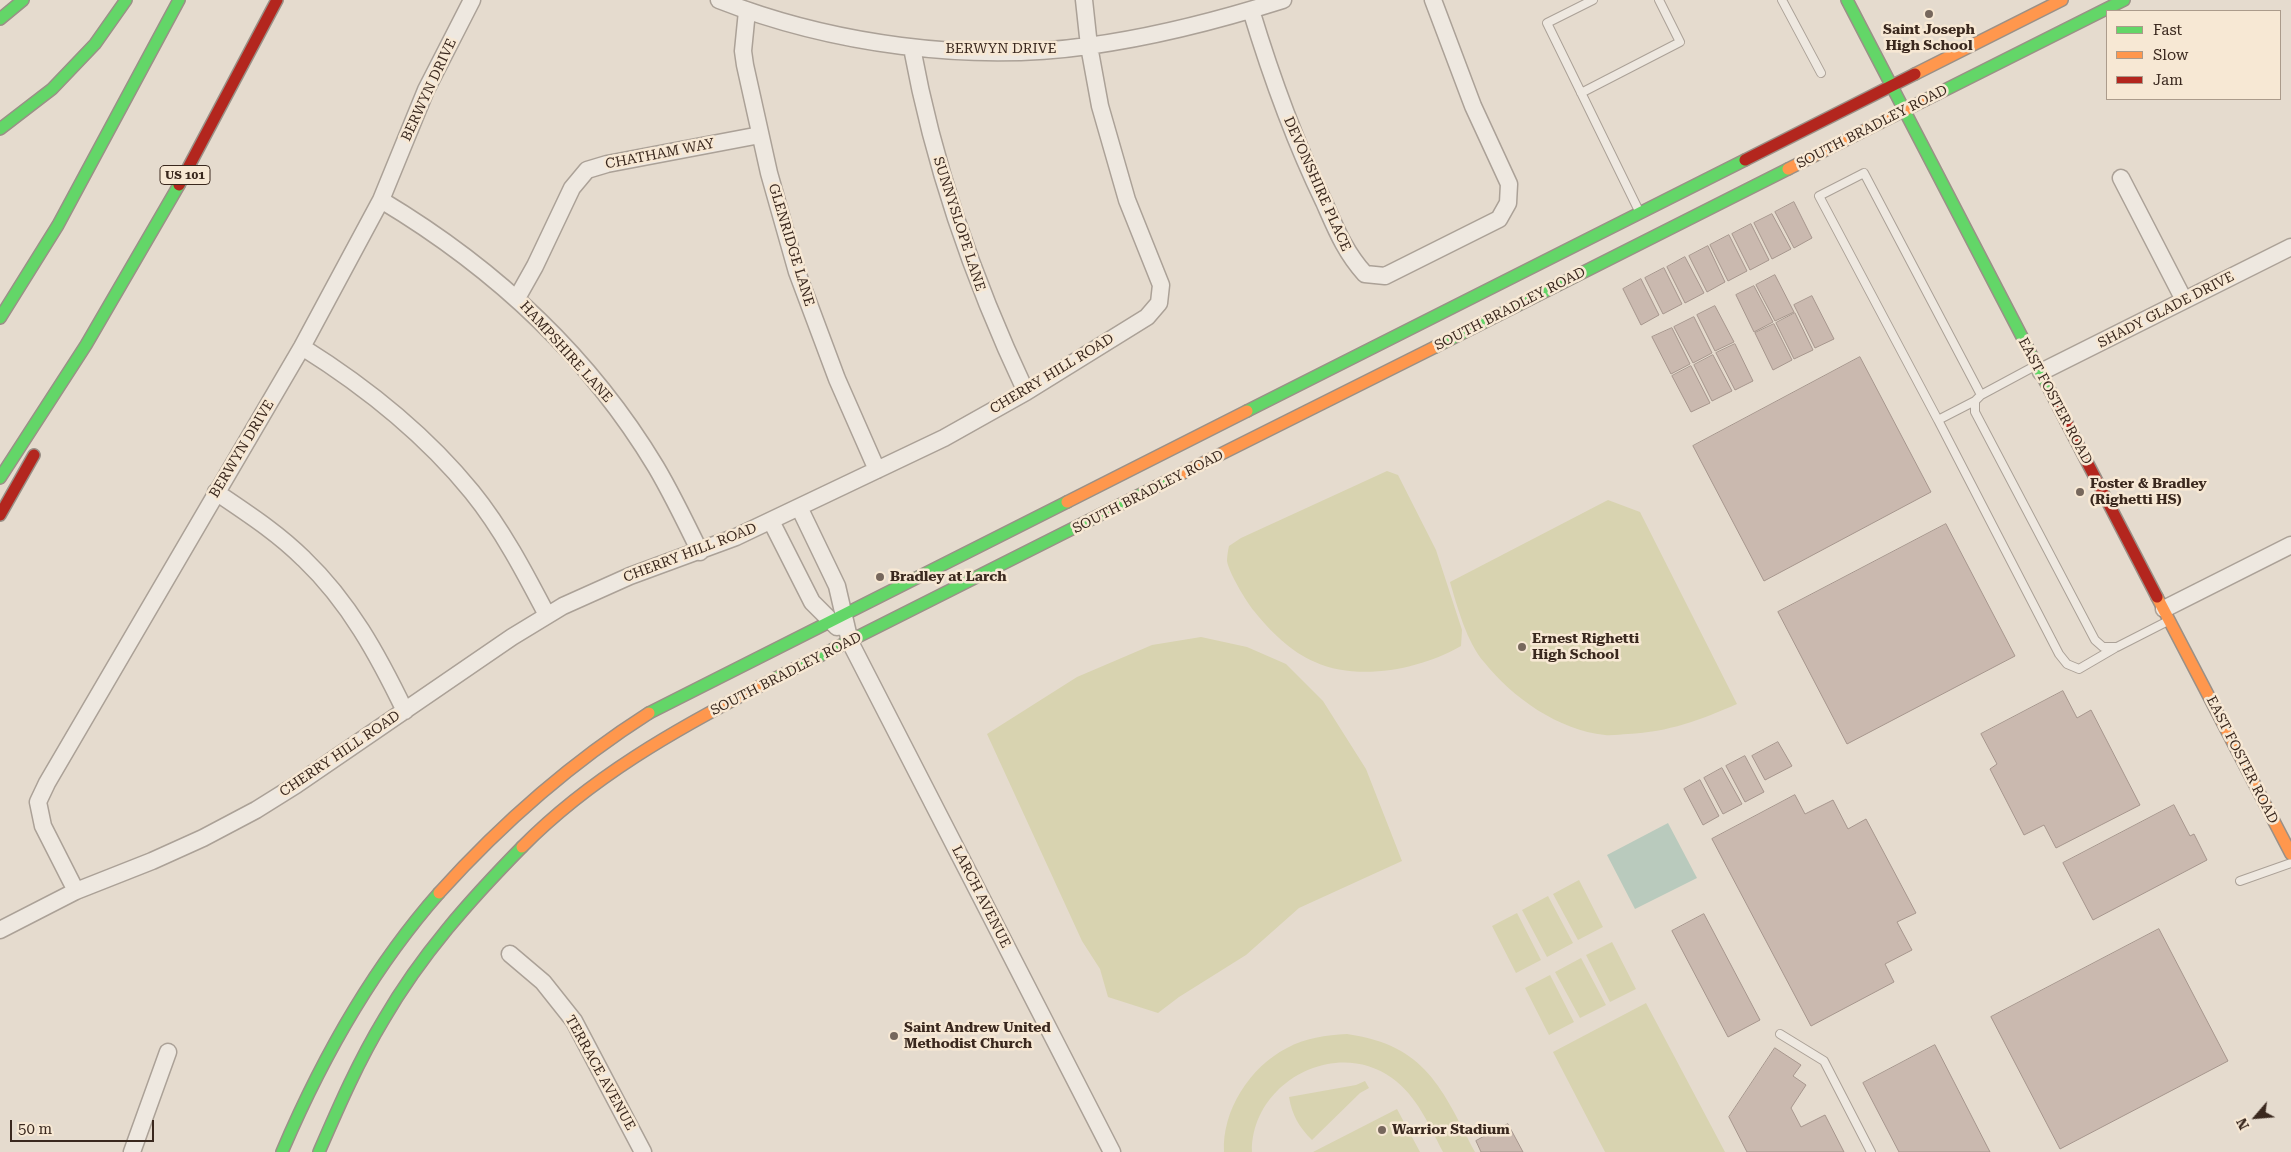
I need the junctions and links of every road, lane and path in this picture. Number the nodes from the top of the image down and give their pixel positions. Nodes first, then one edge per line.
1 (23, 0) edge
2 (126, 0) edge
3 (179, 0) edge
4 (277, 0) edge
5 (472, 0) edge
6 (719, 0) edge
7 (1084, 0) edge
8 (1284, 0) edge
9 (1433, 0) edge
10 (1592, 0) edge
11 (1660, 0) edge
12 (1782, 0) edge
13 (1847, 0) edge
14 (2062, 0) edge
15 (2124, 0) edge
16 (1251, 10) junction
17 (747, 11) junction
18 (0, 19) edge
19 (1089, 46) junction
20 (912, 48) junction
21 (1821, 73) dead end
22 (1892, 86) junction
23 (1581, 93) junction
24 (1905, 111) junction
25 (0, 129) edge
26 (760, 135) junction
27 (2121, 178) dead end
28 (380, 200) junction
29 (1640, 213) junction
30 (2291, 247) edge
31 (517, 298) junction
32 (2184, 300) junction
33 (0, 318) edge
34 (86, 345) junction
35 (302, 347) junction
36 (2039, 368) junction
37 (1026, 392) junction
38 (1978, 398) junction
39 (1938, 420) junction
40 (50, 424) dead end
41 (37, 448) dead end
42 (877, 470) junction
43 (0, 478) edge
44 (216, 492) junction
45 (799, 507) junction
46 (0, 515) edge
47 (771, 521) junction
48 (2291, 545) edge
49 (700, 552) junction
50 (547, 615) junction
51 (2166, 615) junction
52 (837, 617) junction
53 (850, 642) junction
54 (2117, 647) junction
55 (405, 711) junction
56 (2291, 854) edge
57 (2291, 863) edge
58 (2240, 881) dead end
59 (76, 891) junction
60 (0, 930) edge
61 (510, 954) dead end
62 (1780, 1034) dead end
63 (168, 1052) dead end
64 (132, 1152) edge
65 (282, 1152) edge
66 (319, 1152) edge
67 (643, 1152) edge
68 (1112, 1152) edge
69 (1871, 1152) edge

1 - 18 main road
2 - 25 main road
3 - 33 main road
4 - 34 main road, US 101
5 - 28 street, BERWYN DRIVE
6 - 17 street, BERWYN DRIVE
7 - 19 street, CHERRY HILL ROAD
8 - 16 street, BERWYN DRIVE
9 - 16 street, DEVONSHIRE PLACE
10 - 23 lane
11 - 23 lane
12 - 21 lane
13 - 22 main road, EAST FOSTER ROAD
14 - 22 main road, SOUTH BRADLEY ROAD
15 - 24 main road, SOUTH BRADLEY ROAD
16 - 19 street, BERWYN DRIVE
17 - 20 street, BERWYN DRIVE
17 - 26 street, GLENRIDGE LANE
19 - 20 street, BERWYN DRIVE
19 - 37 street, CHERRY HILL ROAD
20 - 37 street, SUNNYSLOPE LANE
22 - 24 main road, EAST FOSTER ROAD
22 - 29 main road, SOUTH BRADLEY ROAD
23 - 29 lane
24 - 36 main road, EAST FOSTER ROAD
24 - 53 main road, SOUTH BRADLEY ROAD
26 - 31 street, CHATHAM WAY
26 - 42 street, GLENRIDGE LANE
27 - 32 street
28 - 31 street, HAMPSHIRE LANE
28 - 35 street, BERWYN DRIVE
29 - 52 main road, SOUTH BRADLEY ROAD
30 - 32 street, SHADY GLADE DRIVE
31 - 49 street, HAMPSHIRE LANE
32 - 36 street, SHADY GLADE DRIVE
34 - 40 main road
34 - 43 main road, US 101
35 - 44 street, BERWYN DRIVE
35 - 50 street
36 - 38 lane
36 - 51 main road, EAST FOSTER ROAD
37 - 42 street, CHERRY HILL ROAD
38 - 39 lane
38 - 39 lane
38 - 54 lane
39 - 54 lane
41 - 46 main road
42 - 45 street, CHERRY HILL ROAD
44 - 55 street
44 - 59 street, BERWYN DRIVE
45 - 47 street, CHERRY HILL ROAD
45 - 52 street, LARCH AVENUE
47 - 49 street, CHERRY HILL ROAD
47 - 52 street
48 - 51 street
49 - 50 street, CHERRY HILL ROAD
50 - 55 street, CHERRY HILL ROAD
51 - 54 lane
51 - 56 main road, EAST FOSTER ROAD
52 - 53 street, LARCH AVENUE
52 - 65 main road, SOUTH BRADLEY ROAD
53 - 66 main road, SOUTH BRADLEY ROAD
53 - 68 street, LARCH AVENUE
55 - 59 street, CHERRY HILL ROAD
57 - 58 lane
59 - 60 street, CHERRY HILL ROAD
61 - 67 street, TERRACE AVENUE
62 - 69 lane
63 - 64 street

